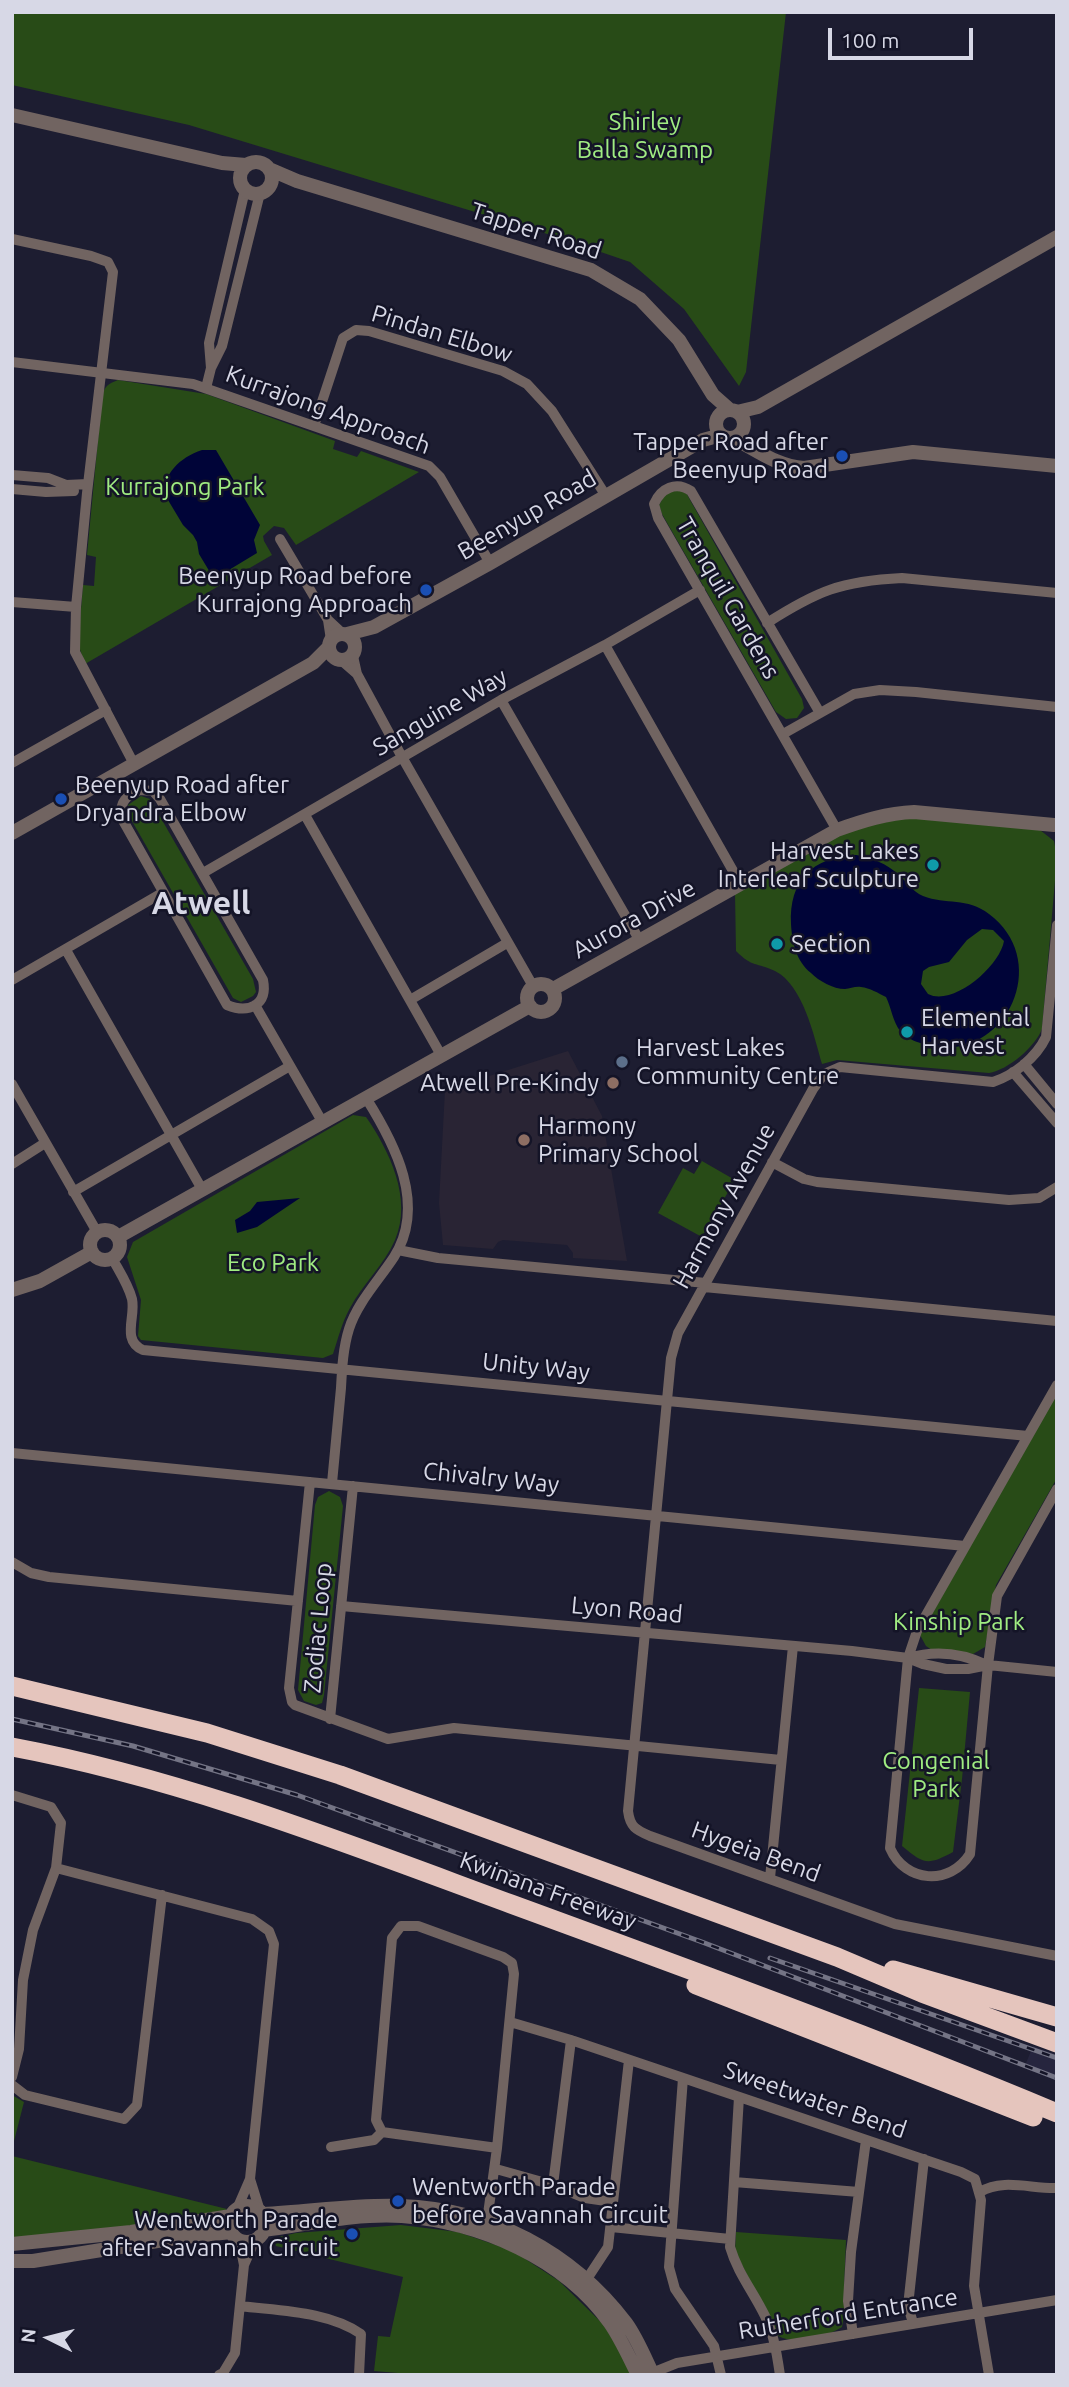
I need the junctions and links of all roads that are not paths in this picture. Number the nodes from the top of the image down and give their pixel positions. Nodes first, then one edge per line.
1 (12, 115) edge
2 (222, 163) junction
3 (246, 165) junction
4 (269, 169) junction
5 (297, 181) junction
6 (254, 187) junction
7 (1057, 237) edge
8 (12, 239) edge
9 (12, 362) edge
10 (101, 374) junction
11 (206, 388) junction
12 (730, 423) junction
13 (314, 425) junction
14 (1057, 466) edge
15 (12, 475) edge
16 (12, 489) edge
17 (87, 489) junction
18 (606, 496) junction
19 (279, 539) dead end
20 (491, 563) junction
21 (700, 590) junction
22 (1057, 593) edge
23 (12, 602) edge
24 (76, 607) junction
25 (767, 623) junction
26 (605, 645) junction
27 (342, 647) junction
28 (501, 700) junction
29 (1057, 707) edge
30 (106, 710) junction
31 (820, 713) junction
32 (783, 734) junction
33 (402, 757) junction
34 (12, 763) edge
35 (134, 764) junction
36 (305, 815) junction
37 (1056, 826) edge
38 (837, 830) junction
39 (12, 833) edge
40 (203, 873) junction
41 (741, 885) junction
42 (163, 893) junction
43 (1057, 925) edge
44 (640, 941) junction
45 (507, 943) junction
46 (1056, 943) edge
47 (66, 950) junction
48 (12, 980) edge
49 (533, 986) junction
50 (553, 989) junction
51 (410, 1000) junction
52 (255, 1005) junction
53 (530, 1006) junction
54 (441, 1055) junction
55 (1024, 1064) junction
56 (290, 1066) junction
57 (1013, 1072) junction
58 (12, 1084) edge
59 (366, 1098) junction
60 (1057, 1104) edge
61 (323, 1123) junction
62 (1057, 1123) edge
63 (171, 1135) junction
64 (46, 1143) junction
65 (772, 1163) junction
66 (12, 1164) edge
67 (1057, 1187) edge
68 (203, 1191) junction
69 (73, 1192) junction
70 (97, 1231) junction
71 (118, 1237) junction
72 (398, 1250) junction
73 (92, 1252) junction
74 (112, 1258) junction
75 (705, 1285) junction
76 (12, 1290) edge
77 (1057, 1321) edge
78 (342, 1369) junction
79 (1057, 1385) edge
80 (667, 1402) junction
81 (1028, 1436) junction
82 (12, 1453) edge
83 (310, 1482) junction
84 (332, 1483) junction
85 (353, 1486) junction
86 (1057, 1489) edge
87 (656, 1516) junction
88 (965, 1546) junction
89 (12, 1562) edge
90 (298, 1601) junction
91 (341, 1606) junction
92 (644, 1633) junction
93 (793, 1646) junction
94 (908, 1658) junction
95 (988, 1665) junction
96 (1057, 1672) edge
97 (12, 1686) edge
98 (330, 1719) junction
99 (634, 1746) junction
100 (12, 1747) edge
101 (781, 1760) junction
102 (12, 1795) edge
103 (56, 1867) junction
104 (770, 1878) junction
105 (162, 1895) junction
106 (587, 1932) junction
107 (1057, 1956) edge
108 (837, 1957) junction
109 (1057, 2017) edge
110 (510, 2022) junction
111 (571, 2040) junction
112 (1057, 2043) edge
113 (629, 2060) junction
114 (12, 2077) edge
115 (683, 2078) junction
116 (12, 2085) edge
117 (739, 2097) junction
118 (1057, 2113) edge
119 (1057, 2126) edge
120 (382, 2132) junction
121 (866, 2140) junction
122 (331, 2147) dead end
123 (497, 2148) junction
124 (924, 2159) junction
125 (496, 2169) junction
126 (250, 2179) junction
127 (734, 2182) junction
128 (553, 2185) junction
129 (1057, 2188) edge
130 (859, 2192) junction
131 (980, 2192) junction
132 (613, 2202) junction
133 (234, 2212) junction
134 (261, 2212) junction
135 (611, 2227) junction
136 (486, 2228) junction
137 (670, 2233) junction
138 (260, 2235) junction
139 (235, 2236) junction
140 (730, 2239) junction
141 (12, 2244) edge
142 (12, 2262) edge
143 (244, 2265) junction
144 (584, 2284) junction
145 (1057, 2300) edge
146 (240, 2306) junction
147 (978, 2314) junction
148 (913, 2323) junction
149 (853, 2334) junction
150 (775, 2347) junction
151 (718, 2357) junction
152 (222, 2374) edge
153 (648, 2374) edge
154 (359, 2375) edge
155 (721, 2375) edge
156 (780, 2375) edge
157 (989, 2375) edge

1 - 2 street
2 - 3 street
2 - 6 street
3 - 4 street, Tapper Road
3 - 6 street
4 - 5 street, Tapper Road
4 - 6 street
5 - 6 street, Tapper Road
5 - 12 street, Tapper Road
6 - 11 street
7 - 12 street, Beenyup Road
8 - 10 street
9 - 10 street, Kurrajong Approach
10 - 11 street, Kurrajong Approach
10 - 17 street
11 - 13 street, Kurrajong Approach
12 - 14 street
12 - 18 street, Beenyup Road
13 - 18 street, Pindan Elbow
13 - 20 street, Kurrajong Approach
15 - 17 street
16 - 17 street
17 - 24 street
18 - 20 street, Beenyup Road
19 - 27 street
20 - 27 street, Beenyup Road
21 - 25 street, Tranquil Gardens
21 - 26 street, Sanguine Way
21 - 32 street, Tranquil Gardens
22 - 25 street
23 - 24 street
24 - 30 street
25 - 31 street, Tranquil Gardens
26 - 28 street, Sanguine Way
26 - 41 street
27 - 33 street
27 - 35 street, Beenyup Road
28 - 33 street, Sanguine Way
28 - 44 street
29 - 31 street
30 - 34 street
30 - 35 street
31 - 32 street
32 - 38 street, Tranquil Gardens
33 - 36 street, Sanguine Way
33 - 45 street
35 - 39 street, Beenyup Road
36 - 40 street, Sanguine Way
36 - 51 street
37 - 38 street, Aurora Drive
38 - 41 street, Aurora Drive
40 - 42 street
40 - 52 street
41 - 44 street, Aurora Drive
42 - 47 street
42 - 52 street
43 - 46 street, Harmony Avenue
44 - 50 street, Aurora Drive
45 - 49 street
45 - 51 street
46 - 55 street, Harmony Avenue
47 - 48 street
47 - 63 street
49 - 50 street
49 - 53 street
50 - 53 street
51 - 54 street
52 - 56 street
53 - 54 street
54 - 59 street
55 - 57 street, Harmony Avenue
55 - 60 street
56 - 61 street
56 - 63 street
57 - 62 street
57 - 65 street, Harmony Avenue
58 - 64 street
59 - 61 street
59 - 72 street
61 - 68 street
63 - 68 street
63 - 69 street
64 - 66 street
64 - 69 street
65 - 67 street
65 - 75 street, Harmony Avenue
68 - 71 street
69 - 70 street
70 - 71 street
70 - 73 street
71 - 74 street
72 - 75 street
72 - 78 street
73 - 74 street
73 - 76 street
74 - 78 street, Unity Way
75 - 77 street
75 - 80 street, Harmony Avenue
78 - 80 street, Unity Way
78 - 84 street
79 - 81 street
80 - 81 street, Unity Way
80 - 87 street, Harmony Avenue
81 - 88 street
82 - 83 street, Chivalry Way
83 - 84 street, Chivalry Way
83 - 90 street, Zodiac Loop
84 - 85 street, Chivalry Way
85 - 87 street, Chivalry Way
85 - 91 street, Zodiac Loop
86 - 95 street
87 - 88 street, Chivalry Way
87 - 92 street, Harmony Avenue
88 - 94 street
89 - 90 street
90 - 98 street, Zodiac Loop
91 - 92 street, Lyon Road
91 - 98 street, Zodiac Loop
92 - 93 street, Lyon Road
92 - 99 street, Hygeia Bend
93 - 94 street, Lyon Road
93 - 101 street
94 - 95 street, Lyon Road
94 - 95 street
95 - 96 street, Lyon Road
97 - 108 highway, Kwinana Freeway
98 - 99 street
99 - 101 street
99 - 104 street, Hygeia Bend
100 - 106 highway, Kwinana Freeway
101 - 104 street
102 - 103 street
103 - 105 street
103 - 114 street
104 - 107 street, Hygeia Bend
105 - 116 street
105 - 126 street
106 - 118 highway, Kwinana Freeway
106 - 119 highway
108 - 109 highway
108 - 112 highway, Kwinana Freeway
110 - 111 street, Sweetwater Bend
110 - 120 street
110 - 123 street
111 - 113 street, Sweetwater Bend
111 - 128 street
113 - 115 street, Sweetwater Bend
113 - 132 street
115 - 117 street, Sweetwater Bend
115 - 137 street
117 - 121 street, Sweetwater Bend
117 - 127 street
120 - 122 street
120 - 123 street
121 - 124 street, Sweetwater Bend
121 - 130 street
123 - 125 street
124 - 131 street, Sweetwater Bend
124 - 148 street
125 - 128 street
125 - 136 street
126 - 133 street
126 - 134 street
127 - 130 street
127 - 140 street
128 - 132 street
129 - 131 street
130 - 149 street
131 - 147 street
132 - 135 street
133 - 134 street
133 - 139 street
133 - 141 street
134 - 136 street
134 - 138 street
135 - 137 street
135 - 144 street
136 - 138 street
136 - 144 street
137 - 140 street
137 - 151 street
138 - 139 street
138 - 143 street
139 - 142 street
139 - 143 street
140 - 150 street
143 - 146 street
144 - 153 street
145 - 147 street, Rutherford Entrance
146 - 152 street
146 - 154 street
147 - 148 street, Rutherford Entrance
147 - 157 street
148 - 149 street, Rutherford Entrance
149 - 150 street, Rutherford Entrance
150 - 151 street, Rutherford Entrance
150 - 156 street
151 - 153 street, Rutherford Entrance
151 - 155 street

